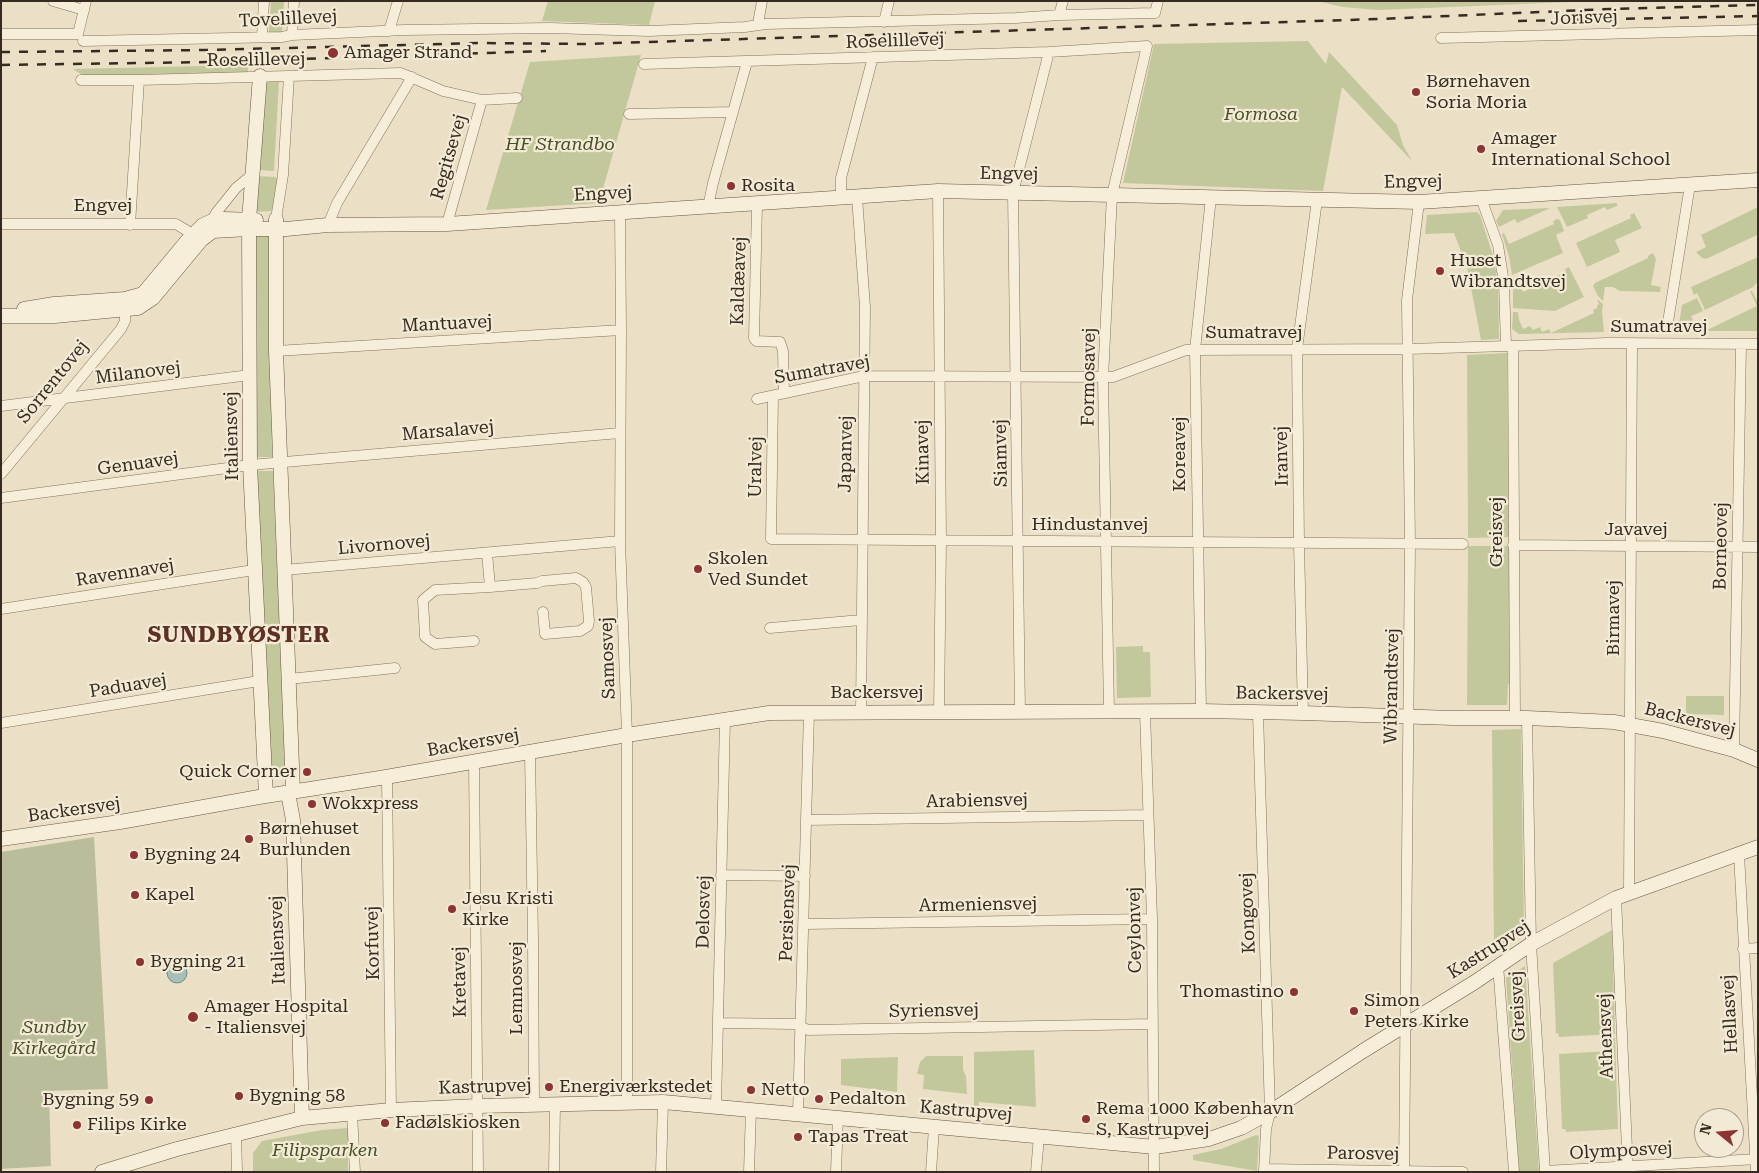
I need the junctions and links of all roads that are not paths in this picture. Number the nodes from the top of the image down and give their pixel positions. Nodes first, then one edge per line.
1 (53, 1) edge
2 (264, 1) edge
3 (294, 1) edge
4 (398, 1) edge
5 (762, 1) edge
6 (889, 1) edge
7 (1062, 1) edge
8 (1158, 1) edge
9 (85, 6) edge
10 (1059, 15) junction
11 (884, 22) junction
12 (758, 24) junction
13 (1758, 30) edge
14 (389, 31) junction
15 (1, 34) edge
16 (292, 35) junction
17 (80, 37) junction
18 (262, 37) junction
19 (1440, 38) dead end
20 (1146, 46) joint
21 (1049, 52) junction
22 (873, 58) junction
23 (747, 62) junction
24 (644, 64) dead end
25 (260, 76) junction
26 (289, 76) junction
27 (412, 77) junction
28 (81, 80) dead end
29 (139, 80) junction
30 (517, 98) dead end
31 (482, 100) junction
32 (733, 112) junction
33 (629, 114) dead end
34 (253, 174) junction
35 (1758, 180) edge
36 (1690, 184) junction
37 (938, 192) junction
38 (1013, 193) junction
39 (1112, 195) junction
40 (857, 197) junction
41 (1211, 197) junction
42 (841, 198) junction
43 (1481, 198) junction
44 (1317, 200) junction
45 (1419, 202) junction
46 (757, 204) junction
47 (708, 207) junction
48 (620, 212) junction
49 (1, 224) edge
50 (249, 224) junction
51 (276, 224) junction
52 (447, 224) junction
53 (130, 225) junction
54 (328, 225) junction
55 (212, 226) junction
56 (197, 237) junction
57 (125, 305) junction
58 (1, 314) edge
59 (1667, 328) dead end
60 (621, 330) junction
61 (1632, 343) junction
62 (1741, 344) junction
63 (1758, 344) edge
64 (1510, 346) junction
65 (1297, 349) junction
66 (1408, 349) junction
67 (1195, 350) junction
68 (276, 351) junction
69 (250, 375) junction
70 (864, 376) junction
71 (939, 376) junction
72 (1016, 377) junction
73 (1103, 378) junction
74 (784, 393) junction
75 (773, 396) junction
76 (64, 399) junction
77 (757, 399) dead end
78 (1, 406) edge
79 (620, 433) junction
80 (280, 462) junction
81 (250, 465) junction
82 (1, 474) edge
83 (1, 498) edge
84 (770, 540) joint
85 (862, 540) junction
86 (620, 541) junction
87 (941, 541) junction
88 (1018, 541) junction
89 (1106, 541) junction
90 (1197, 543) junction
91 (1299, 544) junction
92 (1410, 544) junction
93 (1463, 544) dead end
94 (1513, 545) junction
95 (1631, 547) junction
96 (1737, 547) junction
97 (1758, 547) edge
98 (487, 553) junction
99 (254, 570) junction
100 (284, 570) junction
101 (490, 587) junction
102 (1, 609) edge
103 (543, 612) dead end
104 (861, 620) junction
105 (770, 628) dead end
106 (474, 641) dead end
107 (395, 668) dead end
108 (289, 679) junction
109 (260, 681) junction
110 (810, 712) junction
111 (861, 712) junction
112 (939, 712) junction
113 (1109, 712) junction
114 (1145, 712) junction
115 (1200, 712) junction
116 (1020, 713) junction
117 (1258, 713) junction
118 (1303, 713) junction
119 (1408, 716) junction
120 (1521, 718) junction
121 (725, 719) junction
122 (1, 723) edge
123 (1630, 724) junction
124 (627, 735) junction
125 (1734, 750) junction
126 (530, 752) junction
127 (1758, 760) edge
128 (474, 762) junction
129 (386, 777) junction
130 (291, 792) junction
131 (266, 796) junction
132 (1148, 815) junction
133 (806, 820) junction
134 (1, 839) edge
135 (1758, 847) edge
136 (1739, 854) junction
137 (721, 875) junction
138 (805, 876) junction
139 (1623, 896) junction
140 (1152, 919) junction
141 (804, 924) junction
142 (1531, 944) junction
143 (1758, 948) edge
144 (1743, 949) junction
145 (1498, 965) junction
146 (1406, 1023) junction
147 (718, 1024) junction
148 (1153, 1024) junction
149 (802, 1027) junction
150 (627, 1102) junction
151 (663, 1102) junction
152 (534, 1104) junction
153 (555, 1104) junction
154 (478, 1106) junction
155 (716, 1106) junction
156 (751, 1109) junction
157 (391, 1110) junction
158 (1270, 1112) junction
159 (352, 1113) junction
160 (798, 1114) junction
161 (838, 1117) junction
162 (302, 1118) junction
163 (934, 1127) junction
164 (236, 1133) junction
165 (1039, 1136) junction
166 (1155, 1147) junction
167 (1756, 1159) edge
168 (1628, 1170) edge
169 (1264, 1171) edge
170 (1404, 1171) edge
171 (102, 1172) edge
172 (237, 1172) edge
173 (355, 1172) edge
174 (478, 1172) edge
175 (554, 1172) edge
176 (661, 1172) edge
177 (749, 1172) edge
178 (836, 1172) edge
179 (931, 1172) edge
180 (1036, 1172) edge
181 (1154, 1172) edge
182 (1463, 1172) edge
183 (1514, 1172) edge
184 (1545, 1172) edge
185 (1756, 1172) edge

1 - 9 street
2 - 18 street
3 - 16 street
4 - 14 street
5 - 12 street
6 - 11 street
7 - 10 street
8 - 10 street, Tovelillevej
9 - 17 street
10 - 11 street, Tovelillevej
11 - 12 street, Tovelillevej
12 - 14 street, Tovelillevej
13 - 19 street, Jorisvej
14 - 16 street, Tovelillevej
15 - 17 street, Tovelillevej
16 - 18 street, Tovelillevej
17 - 18 street, Tovelillevej
20 - 21 street, Roselillevej
20 - 39 street, Formosavej
21 - 22 street, Roselillevej
21 - 38 street, Siamvej
22 - 23 street, Roselillevej
22 - 42 street
23 - 24 street, Roselillevej
23 - 32 street
25 - 26 street, Roselillevej
25 - 29 street, Roselillevej
25 - 34 street, Italiensvej
26 - 27 street, Roselillevej
26 - 51 street, Italiensvej
27 - 31 street, Roselillevej
27 - 54 street
28 - 29 street, Roselillevej
29 - 53 street
30 - 31 street, Roselillevej
31 - 52 street, Regitsevej
32 - 33 street
32 - 47 street
34 - 50 street, Italiensvej
34 - 55 street
35 - 36 street, Engvej
36 - 43 street, Engvej
36 - 59 street
37 - 38 street, Engvej
37 - 40 street, Engvej
37 - 71 street, Kinavej
38 - 39 street, Engvej
38 - 72 street, Siamvej
39 - 41 street, Engvej
39 - 73 street, Formosavej
40 - 42 street, Engvej
40 - 70 street, Japanvej
41 - 44 street, Engvej
41 - 67 street, Koreavej
42 - 46 street, Engvej
43 - 45 street, Engvej
43 - 64 street, Greisvej
44 - 45 street, Engvej
44 - 65 street, Iranvej
45 - 66 street, Wibrandtsvej
46 - 47 street, Engvej
46 - 74 street, Kaldæavej
47 - 48 street, Engvej
48 - 52 street, Engvej
48 - 60 street, Samosvej
49 - 53 street, Engvej
50 - 51 street, Engvej
50 - 55 street
50 - 69 street, Italiensvej
51 - 54 street, Engvej
51 - 68 street, Italiensvej
52 - 54 street, Engvej
53 - 56 street, Engvej
55 - 56 street
56 - 57 street
57 - 58 street
57 - 76 street, Sorrentovej
60 - 68 street, Mantuavej
60 - 79 street, Samosvej
61 - 62 street, Sumatravej
61 - 64 street, Sumatravej
61 - 95 street, Birmavej
62 - 63 street, Sumatravej
62 - 96 street, Borneovej
64 - 66 street, Sumatravej
64 - 94 street, Greisvej
65 - 66 street, Sumatravej
65 - 67 street, Sumatravej
65 - 91 street, Iranvej
66 - 92 street, Wibrandtsvej
67 - 73 street, Sumatravej
67 - 90 street, Koreavej
68 - 80 street, Italiensvej
69 - 76 street, Milanovej
69 - 81 street, Italiensvej
70 - 71 street, Sumatravej
70 - 74 street, Sumatravej
70 - 85 street, Japanvej
71 - 72 street, Sumatravej
71 - 87 street, Kinavej
72 - 73 street, Sumatravej
72 - 88 street, Siamvej
73 - 89 street, Formosavej
74 - 75 street, Sumatravej
75 - 77 street, Sumatravej
75 - 84 street, Uralvej
76 - 78 street, Milanovej
76 - 82 street, Sorrentovej
79 - 80 street, Marsalavej
79 - 86 street, Samosvej
80 - 81 street, Genuavej
80 - 100 street, Italiensvej
81 - 83 street, Genuavej
81 - 99 street, Italiensvej
84 - 85 street, Hindustanvej
85 - 87 street, Hindustanvej
85 - 104 street, Japanvej
86 - 98 street, Livornovej
86 - 124 street, Samosvej
87 - 88 street, Hindustanvej
87 - 112 street, Kinavej
88 - 89 street, Hindustanvej
88 - 116 street, Siamvej
89 - 90 street, Hindustanvej
89 - 113 street, Formosavej
90 - 91 street, Hindustanvej
90 - 115 street, Koreavej
91 - 92 street, Hindustanvej
91 - 118 street, Iranvej
92 - 93 street
92 - 119 street, Wibrandtsvej
94 - 95 street, Javavej
94 - 120 street, Greisvej
95 - 96 street, Javavej
95 - 123 street, Birmavej
96 - 97 street, Javavej
96 - 125 street, Borneovej
98 - 100 street, Livornovej
98 - 101 street
99 - 102 street, Ravennavej
99 - 109 street, Italiensvej
100 - 108 street, Italiensvej
101 - 103 street
101 - 106 street
104 - 105 street
104 - 111 street, Japanvej
107 - 108 street
108 - 130 street, Italiensvej
109 - 122 street, Paduavej
109 - 131 street, Italiensvej
110 - 111 street, Backersvej
110 - 121 street, Backersvej
110 - 133 street, Persiensvej
111 - 112 street, Backersvej
112 - 116 street, Backersvej
113 - 114 street, Backersvej
113 - 116 street, Backersvej
114 - 115 street, Backersvej
114 - 132 street, Ceylonvej
115 - 117 street, Backersvej
117 - 118 street, Backersvej
117 - 158 street, Kongovej
118 - 119 street, Backersvej
119 - 120 street, Backersvej
119 - 146 street, Wibrandtsvej
120 - 123 street, Backersvej
120 - 142 street, Greisvej
121 - 124 street, Backersvej
121 - 137 street, Delosvej
123 - 125 street, Backersvej
123 - 139 street, Birmavej
124 - 126 street, Backersvej
124 - 150 street, Samosvej
125 - 127 street, Backersvej
126 - 128 street, Backersvej
126 - 152 street, Lemnosvej
128 - 129 street, Backersvej
128 - 154 street, Kretavej
129 - 130 street, Backersvej
129 - 157 street, Korfuvej
130 - 131 street, Backersvej
130 - 162 street, Italiensvej
131 - 134 street, Backersvej
132 - 133 street, Arabiensvej
132 - 140 street, Ceylonvej
133 - 138 street, Persiensvej
135 - 136 street, Kastrupvej
136 - 139 street, Kastrupvej
136 - 144 street, Hellasvej
137 - 138 street
137 - 147 street, Delosvej
138 - 141 street, Persiensvej
139 - 142 street, Kastrupvej
139 - 168 street, Athensvej
140 - 141 street, Armeniensvej
140 - 148 street, Ceylonvej
141 - 149 street, Persiensvej
142 - 145 street, Kastrupvej
142 - 184 street, Greisvej
143 - 144 street
144 - 167 street, Hellasvej
145 - 146 street, Kastrupvej
145 - 183 street, Greisvej
146 - 158 street, Kastrupvej
146 - 170 street, Wibrandtsvej
147 - 149 street, Syriensvej
147 - 155 street, Delosvej
148 - 149 street, Syriensvej
148 - 166 street, Ceylonvej
149 - 160 street, Persiensvej
150 - 151 street, Kastrupvej
150 - 153 street, Kastrupvej
151 - 155 street, Kastrupvej
151 - 176 street
152 - 153 street, Kastrupvej
152 - 154 street, Kastrupvej
153 - 175 street
154 - 157 street, Kastrupvej
154 - 174 street, Kretavej
155 - 156 street, Kastrupvej
156 - 160 street, Kastrupvej
156 - 177 street
157 - 159 street, Kastrupvej
158 - 166 street, Kastrupvej
158 - 169 street, Kongovej
159 - 162 street, Kastrupvej
159 - 173 street
160 - 161 street, Kastrupvej
161 - 163 street, Kastrupvej
161 - 178 street
162 - 164 street, Kastrupvej
163 - 165 street, Kastrupvej
163 - 179 street
164 - 171 street, Kastrupvej
164 - 172 street
165 - 166 street, Kastrupvej
165 - 180 street
166 - 181 street, Ceylonvej
167 - 168 street, Olymposvej
167 - 185 street, Hellasvej
168 - 184 street, Olymposvej
169 - 170 street, Parosvej
170 - 182 street, Parosvej

